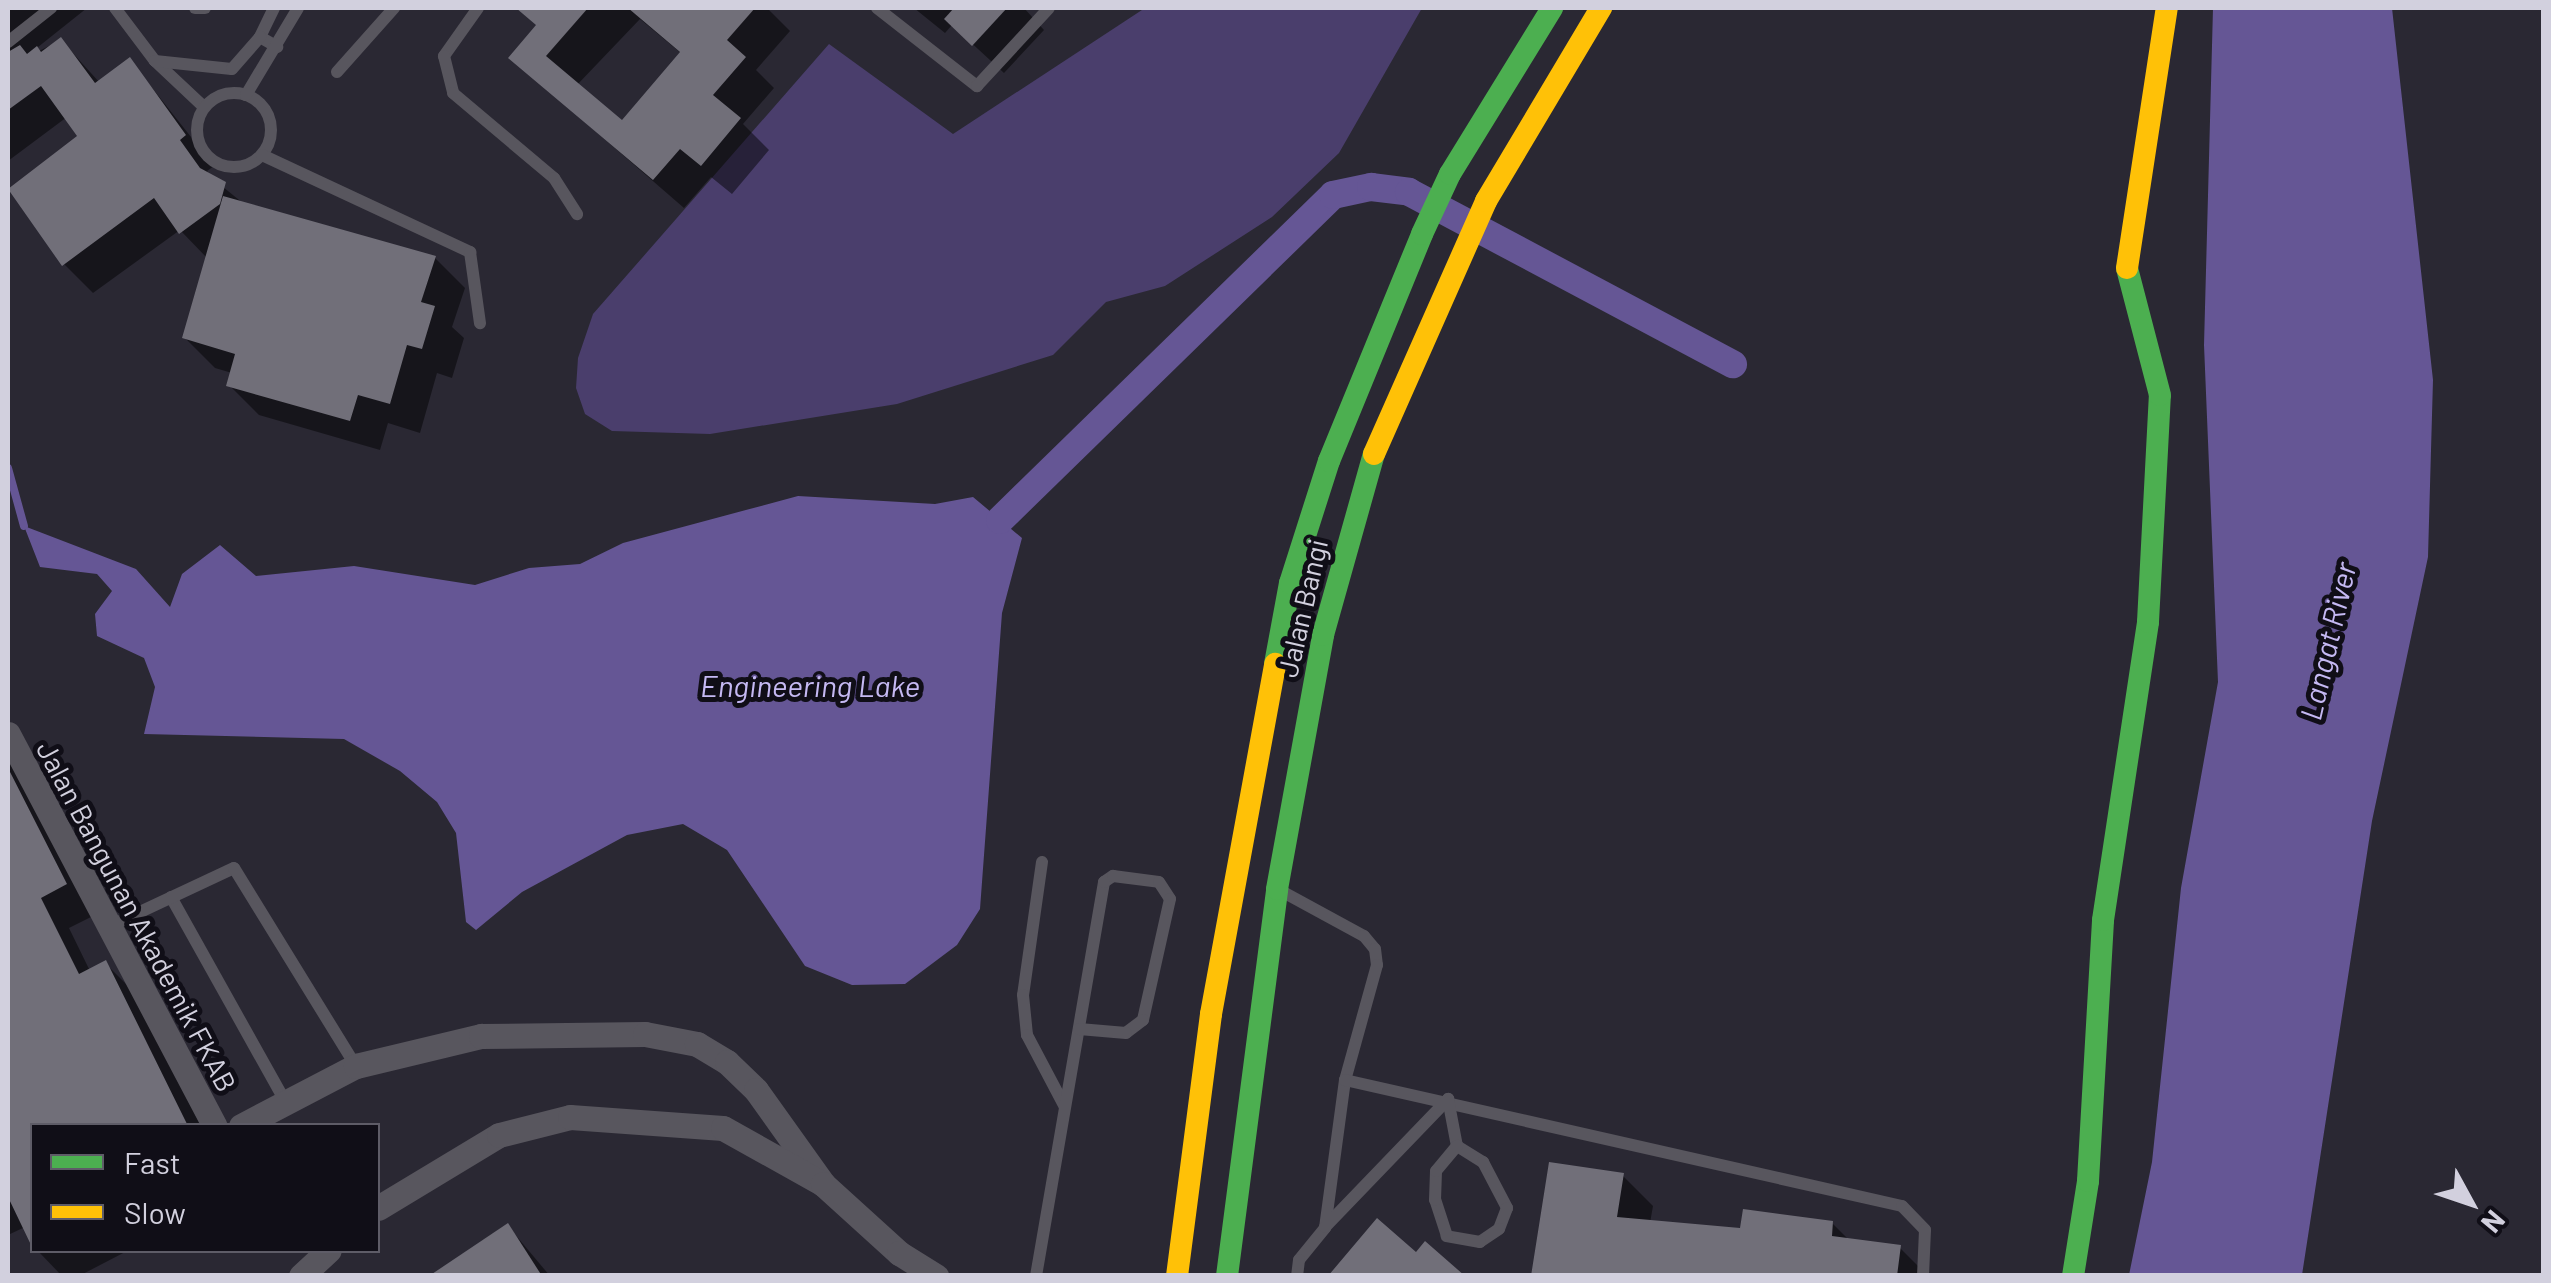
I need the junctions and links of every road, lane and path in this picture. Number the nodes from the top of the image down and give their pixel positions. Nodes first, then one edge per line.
1 (51, 8) edge
2 (116, 8) edge
3 (194, 8) edge
4 (205, 8) edge
5 (274, 8) edge
6 (298, 8) edge
7 (478, 8) edge
8 (878, 8) edge
9 (1050, 8) edge
10 (1552, 8) edge
11 (1601, 8) edge
12 (2167, 8) edge
13 (390, 9) edge
14 (260, 37) junction
15 (8, 42) edge
16 (277, 47) junction
17 (154, 61) junction
18 (336, 72) dead end
19 (246, 95) junction
20 (204, 107) junction
21 (262, 155) junction
22 (577, 214) dead end
23 (480, 322) dead end
24 (8, 734) edge
25 (1042, 862) dead end
26 (1276, 889) junction
27 (171, 896) junction
28 (106, 928) junction
29 (1079, 1028) junction
30 (356, 1066) junction
31 (1345, 1080) junction
32 (1448, 1099) junction
33 (286, 1103) junction
34 (1065, 1107) junction
35 (213, 1123) edge
36 (247, 1123) edge
37 (1457, 1146) junction
38 (823, 1184) junction
39 (380, 1207) edge
40 (1325, 1228) junction
41 (326, 1253) edge
42 (301, 1276) edge
43 (936, 1276) edge
44 (1036, 1276) edge
45 (1177, 1276) edge
46 (1227, 1276) edge
47 (1297, 1276) edge
48 (1923, 1276) edge
49 (2073, 1276) edge

1 - 15 lane
2 - 17 lane
3 - 4 lane
5 - 14 lane
6 - 16 lane
7 - 22 lane
8 - 9 lane
10 - 45 main road, Jalan Bangi
11 - 26 main road, Jalan Bangi
12 - 49 main road
13 - 18 lane
14 - 16 lane
14 - 17 lane
16 - 19 lane
17 - 20 lane
19 - 20 lane
19 - 21 lane
20 - 21 lane
21 - 23 lane
24 - 28 street, Jalan Bangunan Akademik FKAB
25 - 34 lane
26 - 31 lane
26 - 46 main road, Jalan Bangi
27 - 28 lane
27 - 30 lane
27 - 33 lane
28 - 35 street, Jalan Bangunan Akademik FKAB
29 - 29 lane
29 - 34 lane
30 - 33 street, Jalan Bangunan Akademik FKAB
30 - 38 street, Jalan Bangunan Akademik FKAB
31 - 32 lane
31 - 40 lane
32 - 37 lane
32 - 40 lane
32 - 48 lane
33 - 36 street, Jalan Bangunan Akademik FKAB
34 - 44 lane
37 - 37 lane
38 - 39 street
38 - 43 street
40 - 47 lane
41 - 42 street

